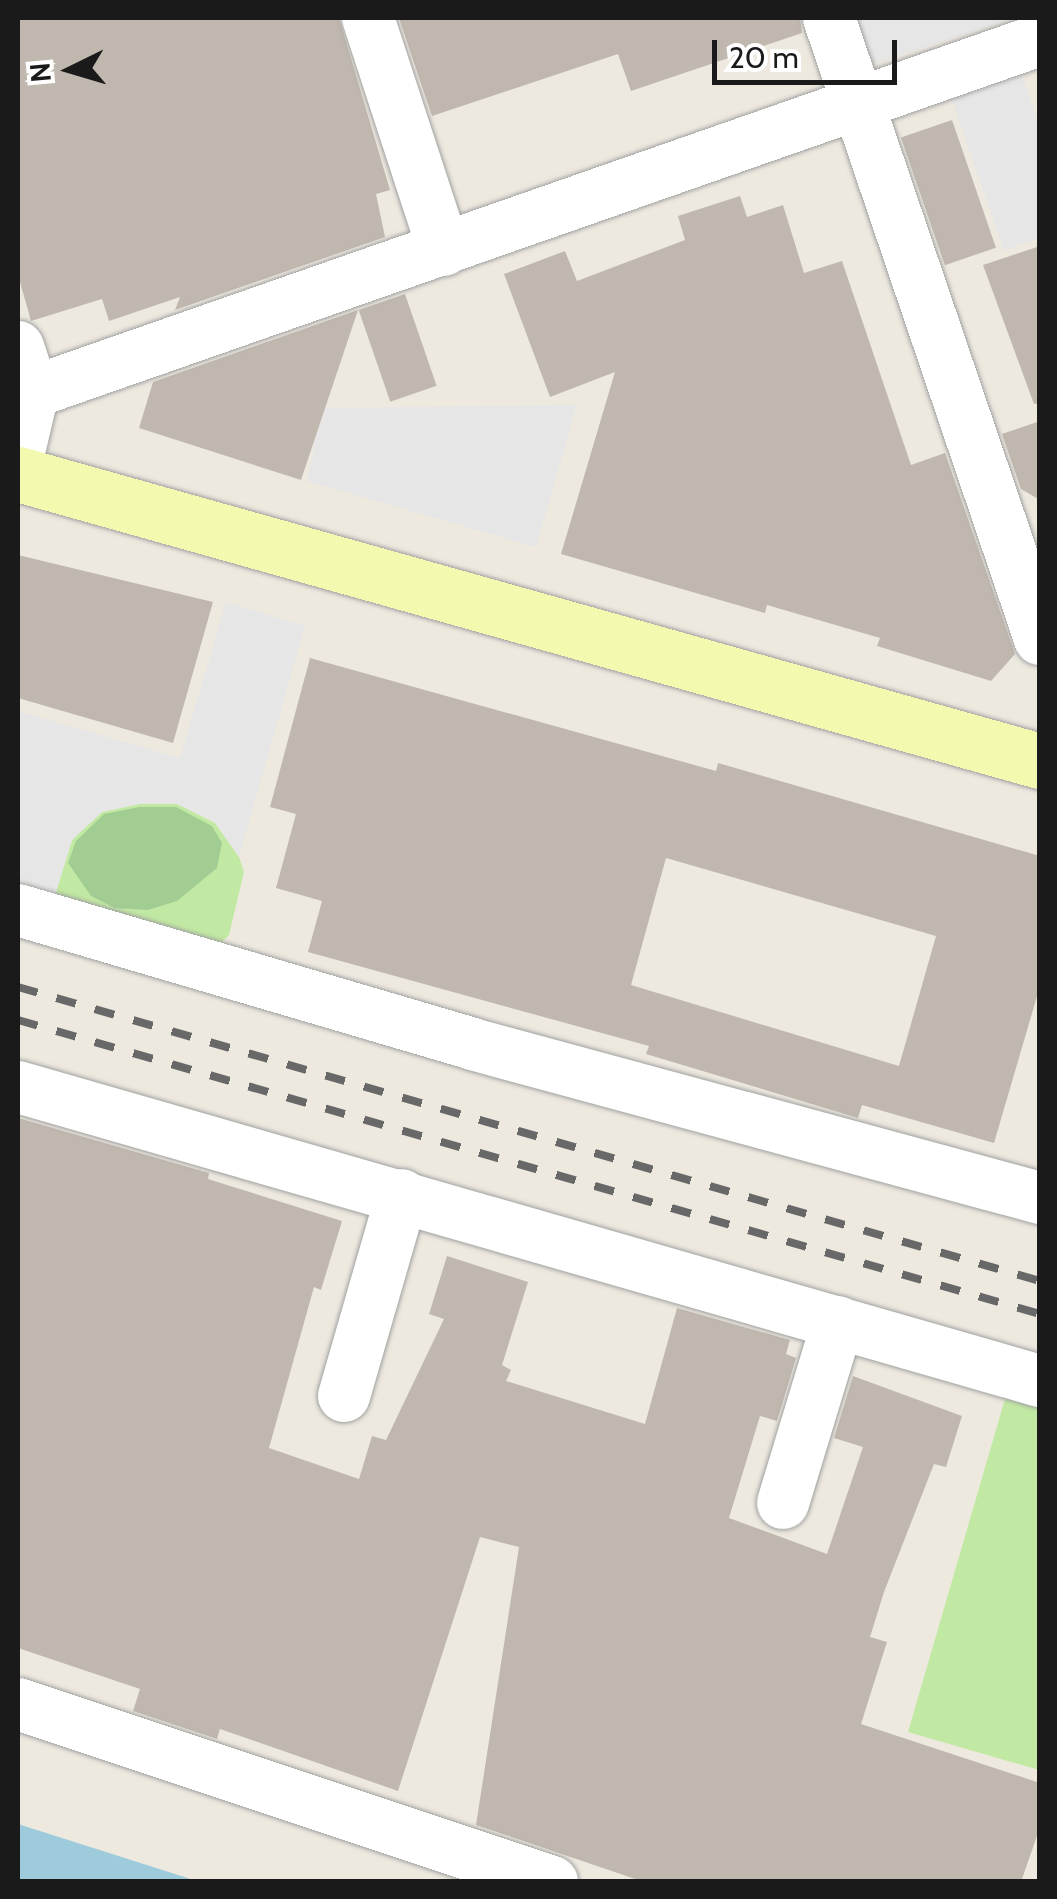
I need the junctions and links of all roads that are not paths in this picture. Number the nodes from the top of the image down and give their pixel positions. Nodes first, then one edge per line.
1 (368, 18) edge
2 (829, 18) edge
3 (1040, 40) edge
4 (858, 102) junction
5 (444, 250) junction
6 (25, 369) edge
7 (18, 456) edge
8 (18, 474) edge
9 (1040, 640) edge
10 (1040, 762) edge
11 (18, 910) edge
12 (18, 1086) edge
13 (402, 1195) junction
14 (1040, 1198) edge
15 (838, 1322) junction
16 (1040, 1381) edge
17 (344, 1396) dead end
18 (783, 1504) dead end
19 (18, 1704) edge
20 (552, 1882) edge

1 - 5 street
2 - 4 street
3 - 4 street
4 - 5 street
4 - 9 street
5 - 6 street
6 - 7 street
8 - 10 street
11 - 14 street
12 - 13 street
13 - 15 street
13 - 17 street
15 - 16 street
15 - 18 street
19 - 20 street

